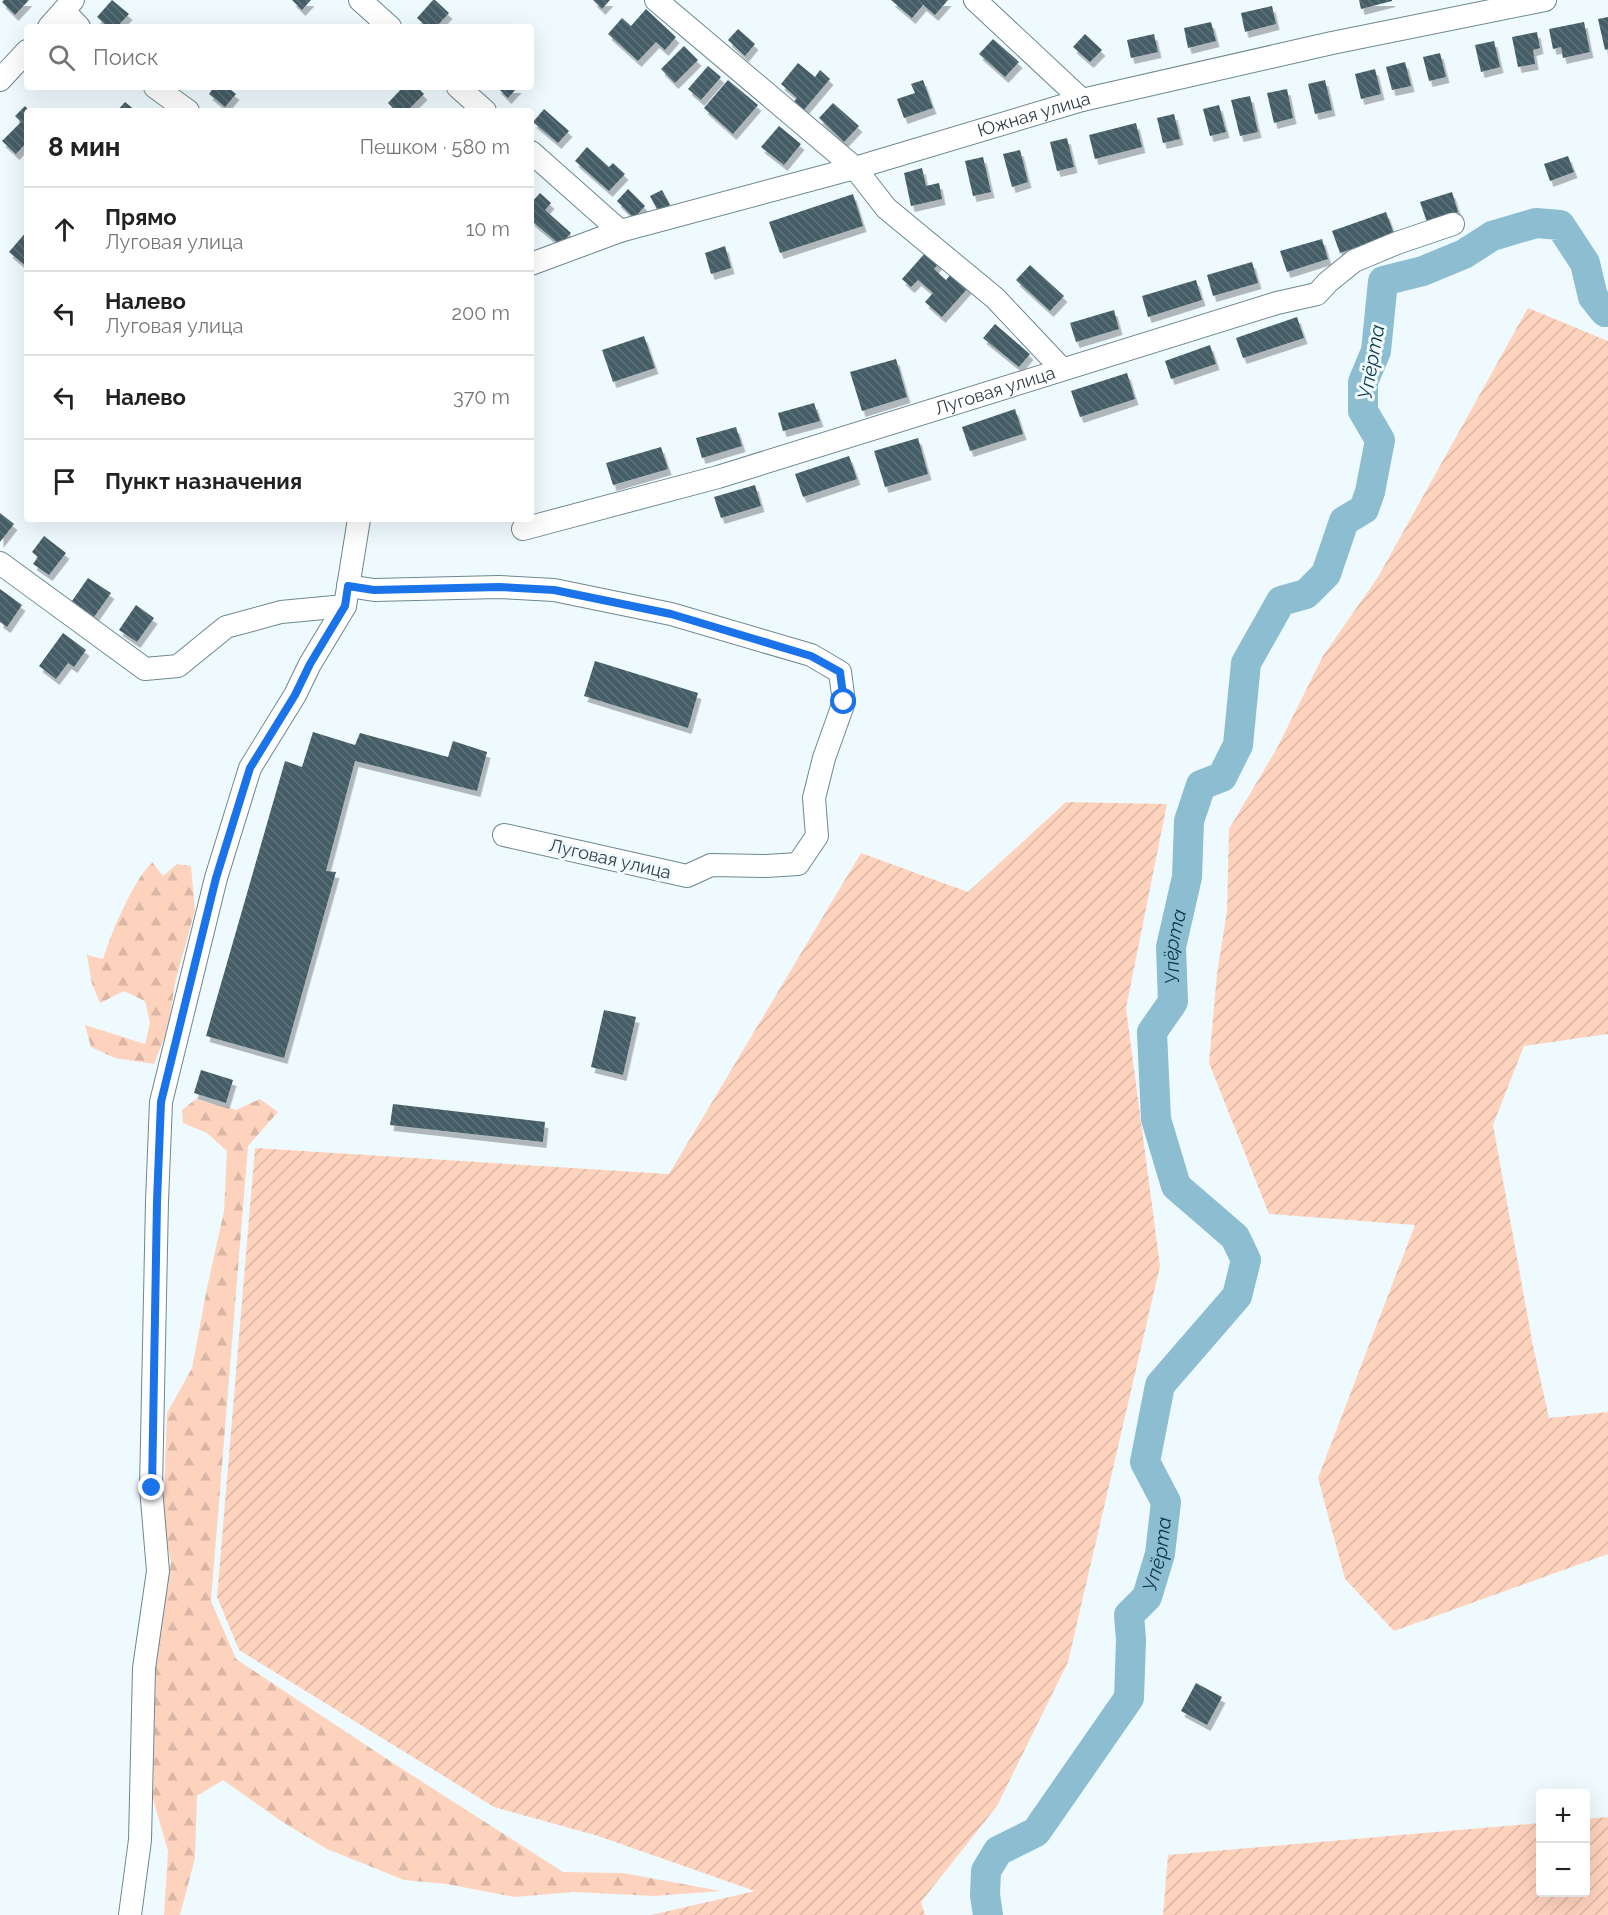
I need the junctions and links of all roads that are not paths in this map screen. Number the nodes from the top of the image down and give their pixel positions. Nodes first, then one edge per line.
1 (360, 0) edge
2 (656, 0) edge
3 (975, 0) edge
4 (1545, 0) edge
5 (387, 24) edge
6 (24, 54) edge
7 (0, 80) edge
8 (159, 90) edge
9 (461, 90) edge
10 (1082, 100) junction
11 (184, 108) edge
12 (482, 108) edge
13 (534, 155) edge
14 (855, 168) junction
15 (1453, 224) dead end
16 (620, 231) junction
17 (534, 263) edge
18 (1062, 369) junction
19 (358, 522) edge
20 (523, 529) dead end
21 (0, 563) edge
22 (346, 596) junction
23 (504, 835) dead end
24 (130, 1915) edge

1 - 5 street
2 - 14 street
3 - 10 street
4 - 10 street, Южная улица
6 - 7 street
8 - 11 street
9 - 12 street
10 - 14 street, Южная улица
13 - 16 street
14 - 16 street, Южная улица
14 - 18 street
15 - 18 street, Луговая улица
16 - 17 street, Южная улица
18 - 20 street, Луговая улица
19 - 22 street
21 - 22 street
22 - 23 street, Луговая улица
22 - 24 street

